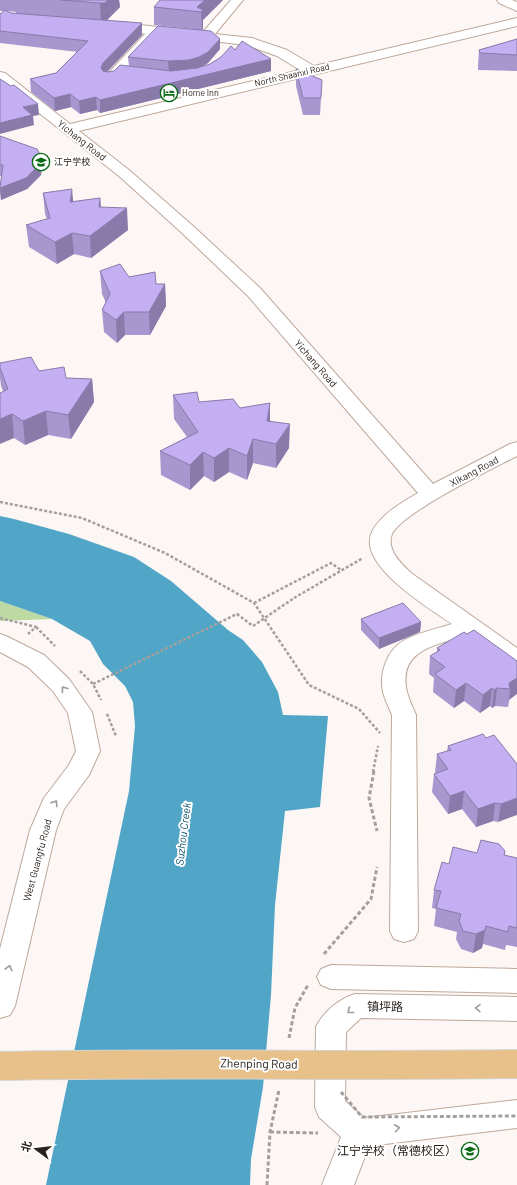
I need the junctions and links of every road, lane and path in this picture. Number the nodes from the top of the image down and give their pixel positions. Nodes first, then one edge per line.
1 (237, 0) edge
2 (503, 0) edge
3 (517, 7) edge
4 (517, 22) edge
5 (101, 28) edge
6 (155, 31) junction
7 (206, 36) junction
8 (236, 40) junction
9 (227, 50) edge
10 (312, 71) junction
11 (117, 72) junction
12 (132, 73) edge
13 (0, 76) edge
14 (108, 82) edge
15 (68, 129) junction
16 (517, 448) edge
17 (430, 494) junction
18 (0, 502) edge
19 (381, 547) junction
20 (342, 570) junction
21 (254, 603) junction
22 (470, 626) junction
23 (0, 642) edge
24 (517, 659) edge
25 (93, 684) dead end
26 (378, 835) dead end
27 (377, 864) dead end
28 (404, 931) dead end
29 (321, 972) junction
30 (517, 981) edge
31 (0, 1006) edge
32 (517, 1009) edge
33 (289, 1039) dead end
34 (517, 1064) edge
35 (318, 1065) junction
36 (0, 1066) edge
37 (280, 1085) dead end
38 (517, 1115) edge
39 (270, 1132) junction
40 (358, 1133) junction
41 (267, 1185) edge
42 (338, 1185) edge

1 - 7 street
2 - 3 street
4 - 10 street, North Shaanxi Road
5 - 6 street
6 - 7 street
6 - 11 street
7 - 8 street
8 - 9 street
8 - 10 street
10 - 15 street, North Shaanxi Road
11 - 12 street
11 - 14 street
13 - 15 street, Yichang Road
15 - 17 street, Yichang Road
16 - 17 street, Xikang Road
17 - 19 street
18 - 21 path
19 - 20 path
19 - 22 street
20 - 21 path
20 - 25 path, bridge
21 - 26 path
22 - 24 street
22 - 28 street
31 -> 23 street, West Guangfu Road
27 - 29 path
29 - 30 street
29 - 33 path
32 -> 40 street, 镇坪路
34 - 35 main road, Zhenping Road, bridge
35 - 36 main road, Zhenping Road, bridge
35 - 38 path, bridge
37 - 39 path
40 -> 38 street
39 - 40 path
39 - 41 path
40 - 42 street

